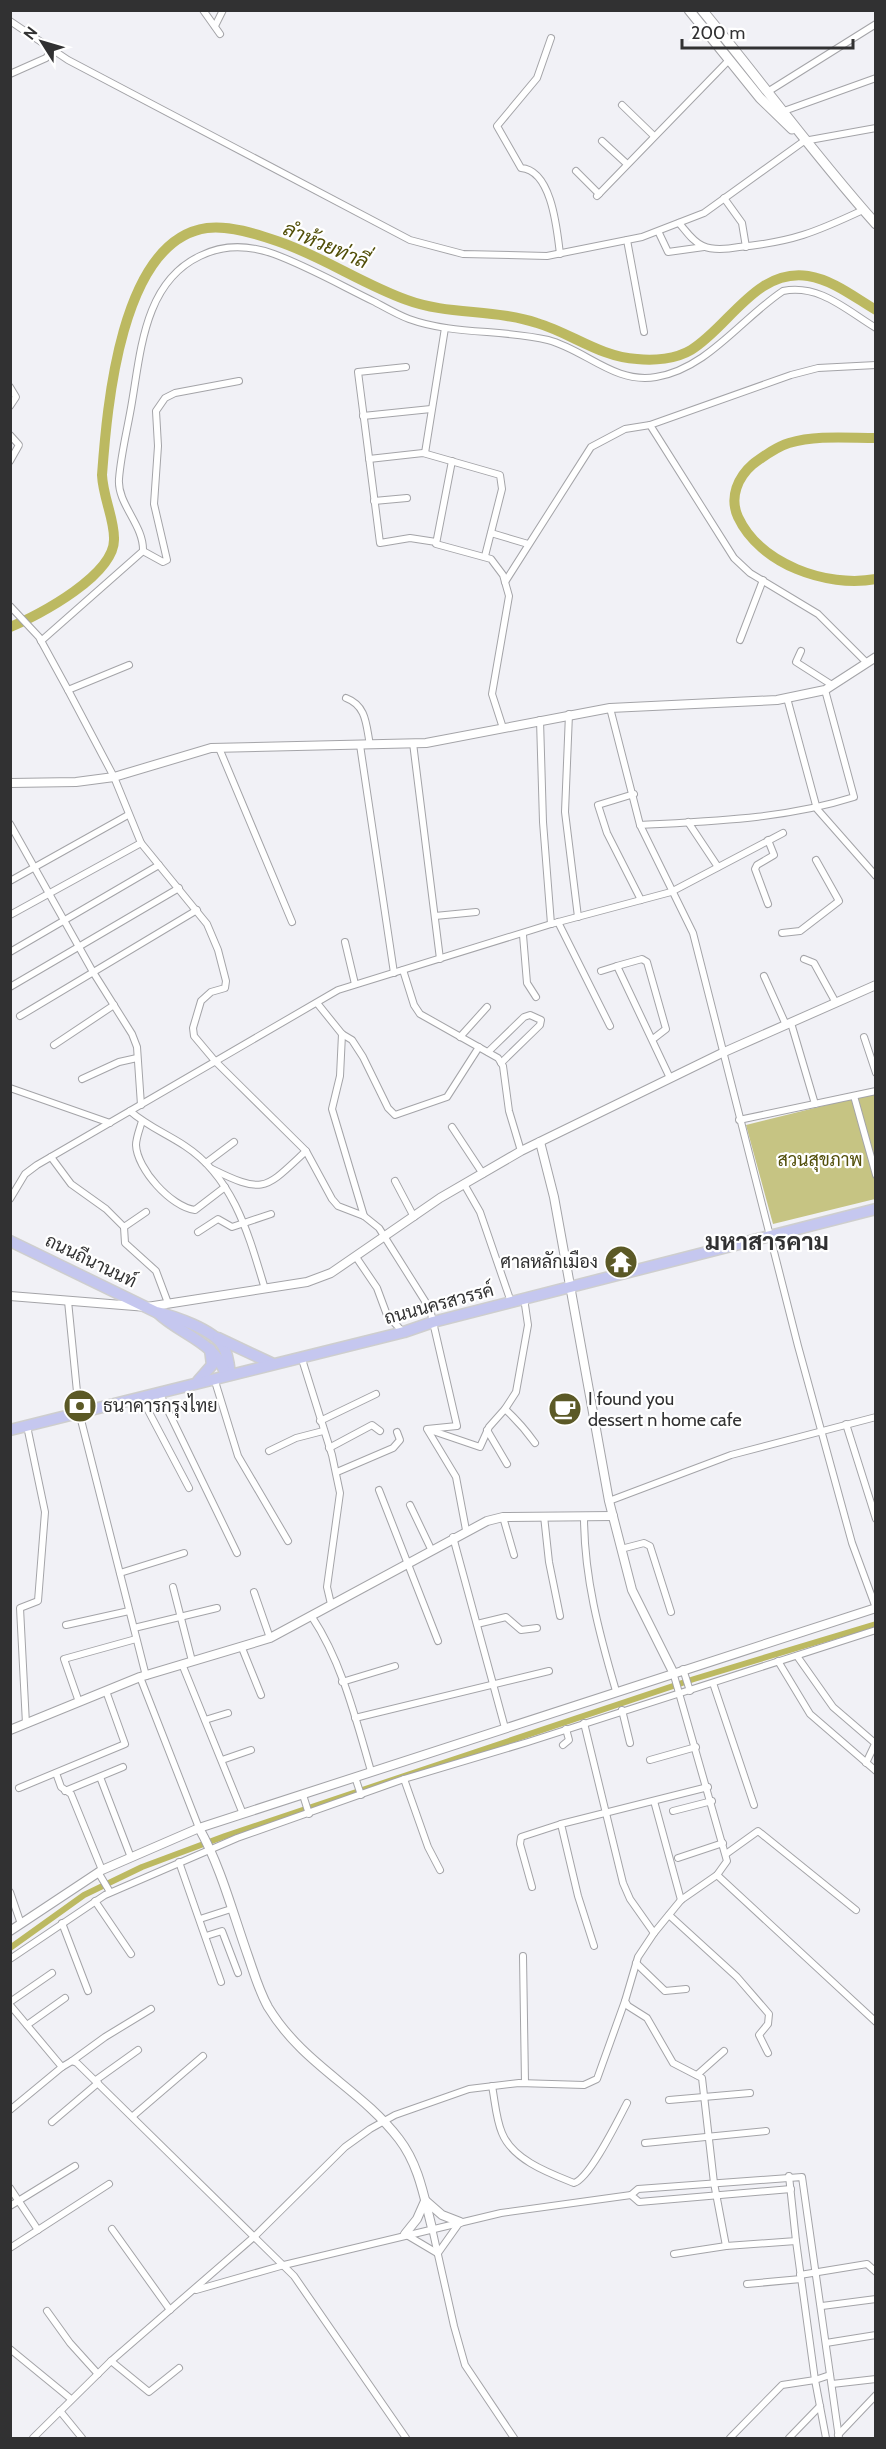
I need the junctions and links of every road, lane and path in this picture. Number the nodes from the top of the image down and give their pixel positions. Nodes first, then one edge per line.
1 (203, 10) edge
2 (223, 10) edge
3 (689, 10) edge
4 (702, 10) edge
5 (10, 21) edge
6 (876, 24) edge
7 (215, 26) junction
8 (220, 34) dead end
9 (551, 38) dead end
10 (52, 50) junction
11 (729, 60) junction
12 (10, 74) edge
13 (876, 78) edge
14 (769, 91) junction
15 (622, 105) dead end
16 (784, 111) junction
17 (876, 128) edge
18 (654, 136) junction
19 (602, 141) dead end
20 (804, 141) junction
21 (627, 164) junction
22 (576, 171) dead end
23 (724, 198) junction
24 (863, 210) junction
25 (680, 223) junction
26 (876, 224) edge
27 (659, 233) junction
28 (627, 240) junction
29 (704, 247) junction
30 (746, 247) junction
31 (560, 254) junction
32 (445, 328) junction
33 (876, 328) edge
34 (644, 332) dead end
35 (876, 365) edge
36 (406, 367) dead end
37 (239, 381) dead end
38 (10, 387) edge
39 (10, 406) edge
40 (431, 409) junction
41 (363, 416) junction
42 (650, 425) junction
43 (10, 435) edge
44 (425, 453) junction
45 (369, 459) junction
46 (10, 461) edge
47 (452, 461) junction
48 (407, 498) dead end
49 (374, 501) junction
50 (491, 533) junction
51 (436, 542) junction
52 (528, 544) junction
53 (143, 551) junction
54 (485, 556) junction
55 (763, 580) junction
56 (505, 582) junction
57 (13, 609) edge
58 (40, 639) junction
59 (740, 639) dead end
60 (801, 651) dead end
61 (876, 657) edge
62 (867, 663) junction
63 (129, 665) dead end
64 (829, 688) junction
65 (68, 690) junction
66 (346, 698) dead end
67 (787, 698) junction
68 (609, 708) junction
69 (569, 714) junction
70 (540, 720) junction
71 (503, 728) junction
72 (413, 743) junction
73 (370, 745) junction
74 (360, 746) junction
75 (219, 748) junction
76 (114, 777) junction
77 (10, 783) edge
78 (634, 794) junction
79 (817, 809) junction
80 (129, 815) junction
81 (688, 822) junction
82 (10, 824) edge
83 (640, 825) junction
84 (783, 832) dead end
85 (768, 840) junction
86 (141, 843) junction
87 (816, 860) dead end
88 (159, 865) junction
89 (34, 866) junction
90 (718, 867) junction
91 (876, 876) edge
92 (10, 880) edge
93 (178, 888) junction
94 (671, 892) junction
95 (48, 893) junction
96 (641, 900) junction
97 (768, 904) dead end
98 (196, 910) junction
99 (476, 912) dead end
100 (10, 915) edge
101 (435, 916) junction
102 (578, 917) junction
103 (63, 919) junction
104 (292, 922) dead end
105 (555, 923) junction
106 (782, 933) dead end
107 (523, 935) junction
108 (345, 942) dead end
109 (78, 945) junction
110 (10, 952) edge
111 (440, 959) junction
112 (804, 959) dead end
113 (617, 966) junction
114 (403, 970) junction
115 (601, 971) dead end
116 (93, 972) junction
117 (394, 973) junction
118 (764, 976) dead end
119 (354, 984) junction
120 (876, 986) edge
121 (10, 987) edge
122 (536, 997) dead end
123 (317, 1003) junction
124 (836, 1003) junction
125 (114, 1005) junction
126 (487, 1008) dead end
127 (20, 1016) dead end
128 (788, 1024) junction
129 (610, 1026) dead end
130 (342, 1034) junction
131 (460, 1037) junction
132 (864, 1037) dead end
133 (653, 1039) junction
134 (54, 1045) dead end
135 (479, 1047) junction
136 (488, 1052) junction
137 (722, 1053) junction
138 (137, 1058) junction
139 (215, 1061) junction
140 (501, 1063) junction
141 (876, 1073) edge
142 (670, 1078) junction
143 (82, 1079) dead end
144 (10, 1088) edge
145 (876, 1091) edge
146 (854, 1096) junction
147 (815, 1104) junction
148 (141, 1105) junction
149 (130, 1111) junction
150 (739, 1120) junction
151 (142, 1121) junction
152 (110, 1123) junction
153 (452, 1127) dead end
154 (234, 1142) dead end
155 (540, 1142) junction
156 (306, 1151) junction
157 (521, 1151) junction
158 (51, 1157) junction
159 (209, 1166) junction
160 (483, 1174) junction
161 (876, 1175) edge
162 (395, 1181) dead end
163 (464, 1184) junction
164 (225, 1187) junction
165 (10, 1199) edge
166 (876, 1209) edge
167 (146, 1212) dead end
168 (271, 1214) dead end
169 (364, 1216) junction
170 (414, 1217) junction
171 (245, 1224) junction
172 (124, 1227) junction
173 (198, 1232) dead end
174 (770, 1235) junction
175 (385, 1237) junction
176 (10, 1241) edge
177 (356, 1257) junction
178 (569, 1287) junction
179 (265, 1288) junction
180 (10, 1296) edge
181 (524, 1298) junction
182 (68, 1301) junction
183 (511, 1302) junction
184 (168, 1304) junction
185 (152, 1310) junction
186 (434, 1322) junction
187 (404, 1332) junction
188 (210, 1341) junction
189 (301, 1356) junction
190 (271, 1363) junction
191 (228, 1374) junction
192 (214, 1378) junction
193 (195, 1383) junction
194 (159, 1392) junction
195 (376, 1394) dead end
196 (141, 1397) junction
197 (505, 1409) junction
198 (79, 1413) junction
199 (876, 1417) edge
200 (320, 1421) junction
201 (846, 1424) junction
202 (27, 1426) junction
203 (427, 1429) junction
204 (10, 1430) edge
205 (822, 1430) junction
206 (323, 1431) junction
207 (380, 1431) dead end
208 (397, 1431) dead end
209 (487, 1431) junction
210 (535, 1443) dead end
211 (329, 1449) junction
212 (269, 1451) dead end
213 (379, 1459) dead end
214 (507, 1464) dead end
215 (337, 1474) junction
216 (189, 1488) dead end
217 (379, 1490) dead end
218 (609, 1501) junction
219 (410, 1505) dead end
220 (544, 1516) junction
221 (584, 1516) junction
222 (613, 1516) junction
223 (503, 1517) junction
224 (876, 1520) edge
225 (466, 1530) junction
226 (453, 1537) junction
227 (288, 1541) dead end
228 (431, 1549) junction
229 (621, 1549) junction
230 (237, 1552) dead end
231 (184, 1553) dead end
232 (514, 1555) dead end
233 (408, 1562) junction
234 (120, 1573) junction
235 (173, 1587) dead end
236 (254, 1592) dead end
237 (331, 1604) junction
238 (217, 1608) dead end
239 (876, 1608) edge
240 (129, 1611) junction
241 (671, 1612) dead end
242 (180, 1616) junction
243 (560, 1616) dead end
244 (312, 1617) junction
245 (477, 1624) junction
246 (66, 1625) dead end
247 (134, 1628) junction
248 (537, 1628) dead end
249 (876, 1630) edge
250 (270, 1638) junction
251 (136, 1639) junction
252 (438, 1641) dead end
253 (242, 1648) junction
254 (797, 1656) junction
255 (192, 1660) junction
256 (778, 1661) junction
257 (182, 1664) junction
258 (395, 1665) dead end
259 (682, 1669) junction
260 (549, 1671) dead end
261 (673, 1672) junction
262 (143, 1677) junction
263 (342, 1682) junction
264 (713, 1683) junction
265 (494, 1684) junction
266 (106, 1691) junction
267 (616, 1691) junction
268 (690, 1691) junction
269 (680, 1694) junction
270 (261, 1695) dead end
271 (79, 1702) junction
272 (622, 1710) junction
273 (228, 1713) dead end
274 (355, 1718) junction
275 (205, 1720) junction
276 (584, 1723) junction
277 (26, 1724) junction
278 (505, 1728) junction
279 (566, 1729) junction
280 (10, 1730) edge
281 (630, 1743) dead end
282 (875, 1744) edge
283 (563, 1745) dead end
284 (696, 1747) junction
285 (251, 1750) dead end
286 (222, 1760) junction
287 (650, 1760) dead end
288 (866, 1763) junction
289 (123, 1767) dead end
290 (371, 1771) junction
291 (876, 1771) edge
292 (56, 1773) junction
293 (100, 1777) junction
294 (356, 1779) junction
295 (404, 1779) junction
296 (708, 1787) junction
297 (19, 1788) dead end
298 (65, 1791) junction
299 (361, 1793) junction
300 (303, 1796) junction
301 (654, 1801) junction
302 (712, 1801) junction
303 (754, 1806) dead end
304 (673, 1811) dead end
305 (308, 1813) junction
306 (605, 1813) junction
307 (243, 1814) junction
308 (561, 1824) junction
309 (201, 1831) junction
310 (723, 1843) junction
311 (208, 1847) junction
312 (726, 1854) junction
313 (130, 1855) junction
314 (678, 1858) dead end
315 (179, 1862) junction
316 (440, 1870) dead end
317 (100, 1871) junction
318 (717, 1875) junction
319 (532, 1887) dead end
320 (10, 1892) edge
321 (110, 1892) junction
322 (95, 1900) junction
323 (681, 1900) junction
324 (231, 1909) junction
325 (856, 1910) dead end
326 (669, 1915) junction
327 (200, 1919) junction
328 (62, 1923) junction
329 (21, 1924) junction
330 (10, 1931) edge
331 (654, 1934) junction
332 (206, 1936) junction
333 (594, 1946) dead end
334 (131, 1954) dead end
335 (523, 1956) dead end
336 (10, 1959) edge
337 (636, 1964) junction
338 (52, 1972) dead end
339 (238, 1973) dead end
340 (221, 1982) dead end
341 (686, 1989) dead end
342 (88, 1990) dead end
343 (65, 1998) dead end
344 (625, 2001) junction
345 (10, 2004) edge
346 (151, 2009) dead end
347 (876, 2022) edge
348 (27, 2025) junction
349 (138, 2050) dead end
350 (724, 2051) dead end
351 (768, 2053) dead end
352 (203, 2056) dead end
353 (72, 2061) junction
354 (62, 2067) junction
355 (697, 2075) junction
356 (97, 2082) junction
357 (525, 2083) junction
358 (492, 2086) junction
359 (750, 2093) dead end
360 (705, 2097) junction
361 (669, 2100) dead end
362 (627, 2103) dead end
363 (10, 2110) edge
364 (133, 2115) junction
365 (384, 2121) junction
366 (52, 2122) dead end
367 (766, 2131) dead end
368 (711, 2137) junction
369 (645, 2143) dead end
370 (75, 2166) dead end
371 (789, 2176) junction
372 (714, 2182) junction
373 (109, 2184) dead end
374 (10, 2188) edge
375 (791, 2189) junction
376 (718, 2195) junction
377 (631, 2196) junction
378 (19, 2200) junction
379 (425, 2200) junction
380 (10, 2206) edge
381 (460, 2222) junction
382 (432, 2228) junction
383 (112, 2229) dead end
384 (38, 2230) junction
385 (405, 2234) junction
386 (255, 2236) junction
387 (796, 2241) junction
388 (726, 2246) junction
389 (10, 2248) edge
390 (438, 2254) junction
391 (674, 2254) dead end
392 (284, 2265) junction
393 (816, 2271) junction
394 (876, 2272) edge
395 (800, 2277) junction
396 (747, 2284) dead end
397 (193, 2291) junction
398 (876, 2299) edge
399 (822, 2306) junction
400 (170, 2310) junction
401 (47, 2311) dead end
402 (876, 2335) edge
403 (826, 2343) junction
404 (10, 2349) edge
405 (111, 2361) junction
406 (178, 2368) dead end
407 (98, 2374) junction
408 (830, 2375) junction
409 (876, 2379) edge
410 (815, 2380) junction
411 (832, 2384) junction
412 (876, 2395) edge
413 (70, 2399) junction
414 (820, 2406) junction
415 (60, 2411) junction
416 (838, 2437) edge
417 (33, 2439) edge
418 (82, 2439) edge
419 (406, 2439) edge
420 (514, 2439) edge
421 (730, 2439) edge
422 (789, 2439) edge
423 (826, 2439) edge

1 - 7 street
2 - 7 street
3 - 11 main road
4 - 14 main road
5 - 10 street
6 - 14 street
7 - 8 street
9 - 31 street
10 - 12 street
10 - 31 street
11 - 18 street
11 - 20 main road
13 - 16 street
14 - 16 main road
15 - 18 street
16 - 20 main road
17 - 20 street
18 - 21 street
19 - 21 street
20 - 23 street
20 - 24 main road
21 - 22 street
23 - 25 street
23 - 30 street
24 - 26 main road
24 - 30 street
25 - 27 street
25 - 29 street
27 - 28 street
27 - 29 street
28 - 31 street
28 - 34 street
29 - 30 street
32 - 33 street
32 - 40 street
32 - 53 street
35 - 42 street
36 - 41 street
37 - 53 street
38 - 39 street
40 - 41 street
40 - 44 street
41 - 45 street
42 - 52 street
42 - 55 street
43 - 46 street
44 - 45 street
44 - 47 street
45 - 49 street
47 - 50 street
47 - 51 street
48 - 49 street
49 - 51 street
50 - 52 street
50 - 54 street
51 - 54 street
52 - 56 street
53 - 58 street
54 - 56 street
55 - 59 street
55 - 62 street
56 - 71 street
57 - 58 street
58 - 65 street
60 - 64 street
61 - 62 street
62 - 64 street
63 - 65 street
64 - 67 street
64 - 79 street
65 - 76 street
66 - 73 street
67 - 68 street
67 - 79 street
68 - 69 street
68 - 78 street
69 - 70 street
69 - 102 street
70 - 71 street
70 - 105 street
71 - 72 street
72 - 73 street
72 - 101 street
73 - 74 street
74 - 75 street
74 - 117 street
75 - 76 street
75 - 104 street
76 - 77 street
76 - 80 street
78 - 83 street
78 - 96 street
79 - 81 street
79 - 91 street
80 - 86 street
80 - 89 street
81 - 83 street
81 - 90 street
82 - 89 street
83 - 94 street
84 - 85 street
85 - 90 street
85 - 97 street
86 - 88 street
86 - 95 street
87 - 106 street
88 - 93 street
88 - 103 street
89 - 92 street
89 - 95 street
90 - 94 street
93 - 98 street
93 - 109 street
94 - 96 street
94 - 137 street
95 - 100 street
95 - 103 street
96 - 102 street
98 - 116 street
98 - 139 street
99 - 101 street
101 - 111 street
102 - 105 street
103 - 109 street
103 - 110 street
105 - 107 street
105 - 129 street
107 - 111 street
107 - 122 street
108 - 119 street
109 - 116 street
109 - 121 street
111 - 114 street
112 - 124 street
113 - 115 street
113 - 133 street
113 - 133 street
114 - 117 street
114 - 131 street
116 - 125 street
116 - 127 street
117 - 119 street
118 - 128 street
119 - 123 street
120 - 124 street
123 - 130 street
123 - 139 street
124 - 128 street
125 - 134 street
125 - 138 street
126 - 131 street
128 - 137 street
128 - 147 street
130 - 135 street
130 - 169 street
131 - 135 street
132 - 141 street
133 - 142 street
135 - 136 street
136 - 140 street
136 - 140 street
137 - 142 street
137 - 150 street
138 - 143 street
138 - 148 street
139 - 148 street
139 - 156 street
140 - 157 street
142 - 155 street
144 - 152 street
145 - 146 street
146 - 147 street
146 - 161 street
147 - 150 street
148 - 149 street
149 - 151 street
149 - 152 street
150 - 174 street
151 - 159 street
151 - 164 street
152 - 158 street
153 - 160 street
154 - 159 street
155 - 157 street
155 - 178 street
156 - 159 street
156 - 169 street
157 - 160 street
158 - 165 street
158 - 172 street
159 - 164 street
160 - 163 street
162 - 170 street
163 - 170 street
163 - 183 street
164 - 171 street
166 - 174 main road, ถนนนครสวรรค์
167 - 172 street
168 - 171 street
169 - 175 street
170 - 175 street
171 - 173 street
171 - 179 street
172 - 184 street
174 - 178 main road, ถนนนครสวรรค์
174 - 205 street
175 - 177 street
175 - 186 street
176 - 185 main road, ถนนถีนานนท์
177 - 179 street
177 - 187 street
178 - 181 main road, ถนนนครสวรรค์
178 - 218 street
179 - 184 street
180 - 182 street
181 - 183 main road, ถนนนครสวรรค์
181 - 197 street
182 - 185 street
182 - 198 street
183 - 186 main road, ถนนนครสวรรค์
184 - 185 street
185 - 188 main road, ถนนถีนานนท์
186 - 187 main road, ถนนนครสวรรค์
186 - 203 street
187 - 189 main road, ถนนนครสวรรค์
188 - 190 main road, ถนนถีนานนท์
188 - 191 main road
188 - 193 main road
189 - 190 main road, ถนนนครสวรรค์
189 - 200 street
190 - 191 main road, ถนนนครสวรรค์
191 - 192 main road, ถนนนครสวรรค์
192 - 193 main road, ถนนนครสวรรค์
192 - 227 street
193 - 194 main road, ถนนนครสวรรค์
194 - 196 main road, ถนนนครสวรรค์
194 - 230 street
195 - 200 street
196 - 198 main road, ถนนนครสวรรค์
196 - 216 street
197 - 209 street
197 - 210 street
198 - 202 main road, ถนนนครสวรรค์
198 - 234 street
199 - 201 street
200 - 206 street
201 - 205 street
201 - 224 street
202 - 204 main road, ถนนนครสวรรค์
202 - 277 street
203 - 209 street
203 - 225 street
205 - 218 street
205 - 239 street
206 - 211 street
206 - 212 street
207 - 211 street
208 - 215 street
209 - 214 street
211 - 215 street
213 - 215 street
215 - 237 street
217 - 233 street
218 - 222 street
219 - 228 street
220 - 221 street
220 - 223 street
220 - 243 street
221 - 222 street
221 - 267 street
222 - 229 street
223 - 225 street
223 - 232 street
225 - 226 street
226 - 228 street
226 - 245 street
228 - 233 street
229 - 241 street
229 - 261 street
231 - 234 street
233 - 237 street
233 - 252 street
234 - 240 street
235 - 242 street
236 - 250 street
237 - 244 street
238 - 242 street
239 - 259 street
240 - 246 street
240 - 247 street
242 - 247 street
242 - 255 street
244 - 250 street
244 - 263 street
245 - 248 street
245 - 265 street
247 - 251 street
249 - 254 street
250 - 253 street
251 - 262 street
251 - 271 street
253 - 255 street
253 - 270 street
254 - 256 street
254 - 282 street
255 - 257 street
256 - 264 street
256 - 288 street
257 - 262 street
257 - 275 street
258 - 263 street
259 - 261 street
259 - 268 street
260 - 265 street
261 - 267 street
261 - 269 street
262 - 266 street
262 - 309 street
263 - 274 street
264 - 268 street
264 - 303 street
265 - 274 street
265 - 278 street
266 - 271 street
266 - 292 street
267 - 278 street
268 - 269 street
269 - 272 street
269 - 284 street
271 - 277 street
272 - 276 street
272 - 281 street
273 - 275 street
274 - 290 street
275 - 286 street
276 - 279 street
276 - 306 street
277 - 280 street
278 - 290 street
279 - 283 street
279 - 295 street
282 - 288 street
284 - 287 street
284 - 296 street
285 - 286 street
286 - 307 street
288 - 291 street
289 - 293 street
290 - 294 street
292 - 297 street
292 - 298 street
293 - 298 street
293 - 313 street
294 - 299 street
294 - 300 street
295 - 299 street
295 - 316 street
296 - 301 street
296 - 302 street
298 - 317 street
299 - 305 street
300 - 305 street
300 - 307 street
301 - 306 street
301 - 323 street
302 - 304 street
302 - 310 street
305 - 311 street
306 - 308 street
306 - 331 street
307 - 309 street
308 - 319 street
308 - 333 street
309 - 311 street
309 - 313 street
310 - 312 street
310 - 314 street
311 - 315 street
311 - 324 street
312 - 318 street
312 - 325 street
313 - 317 street
315 - 321 street
315 - 327 street
317 - 321 street
317 - 329 street
318 - 323 street
318 - 347 street
320 - 329 street
321 - 322 street
322 - 328 street
322 - 334 street
323 - 326 street
324 - 327 street
324 - 365 street
326 - 331 street
326 - 351 street
327 - 332 street
328 - 336 street
328 - 342 street
329 - 330 street
331 - 337 street
332 - 339 street
332 - 340 street
335 - 357 street
337 - 341 street
337 - 344 street
338 - 345 street
343 - 348 street
344 - 355 street
344 - 357 street
345 - 348 street
346 - 353 street
348 - 354 street
349 - 356 street
350 - 355 street
352 - 364 street
353 - 354 street
353 - 356 street
354 - 363 street
355 - 360 street
356 - 364 street
356 - 366 street
357 - 358 street
358 - 362 street
358 - 365 street
359 - 360 street
360 - 361 street
360 - 368 street
364 - 386 street
365 - 379 street
365 - 386 street
367 - 368 street
368 - 369 street
368 - 372 street
370 - 378 street
371 - 372 street
371 - 375 street
371 - 393 street
372 - 376 street
372 - 377 street
373 - 384 street
374 - 378 street
375 - 376 street
375 - 387 street
376 - 377 street
376 - 388 street
377 - 381 street
378 - 380 street
378 - 384 street
379 - 381 street
379 - 382 street
379 - 385 street
381 - 382 street
381 - 390 street
382 - 385 street
382 - 390 street
383 - 400 street
384 - 389 street
385 - 390 street
385 - 392 street
386 - 392 street
386 - 397 street
387 - 388 street
387 - 395 street
388 - 391 street
390 - 420 street
392 - 397 street
392 - 419 street
393 - 394 street
393 - 395 street
393 - 399 street
395 - 396 street
395 - 410 street
397 - 400 street
398 - 399 street
399 - 403 street
400 - 405 street
401 - 407 street
402 - 403 street
403 - 408 street
404 - 413 street
405 - 406 street
405 - 407 street
407 - 413 street
408 - 410 street
408 - 411 street
409 - 411 street
410 - 414 street
410 - 421 street
411 - 416 street
412 - 416 street
413 - 415 street
414 - 422 street
414 - 423 street
415 - 417 street
415 - 418 street

